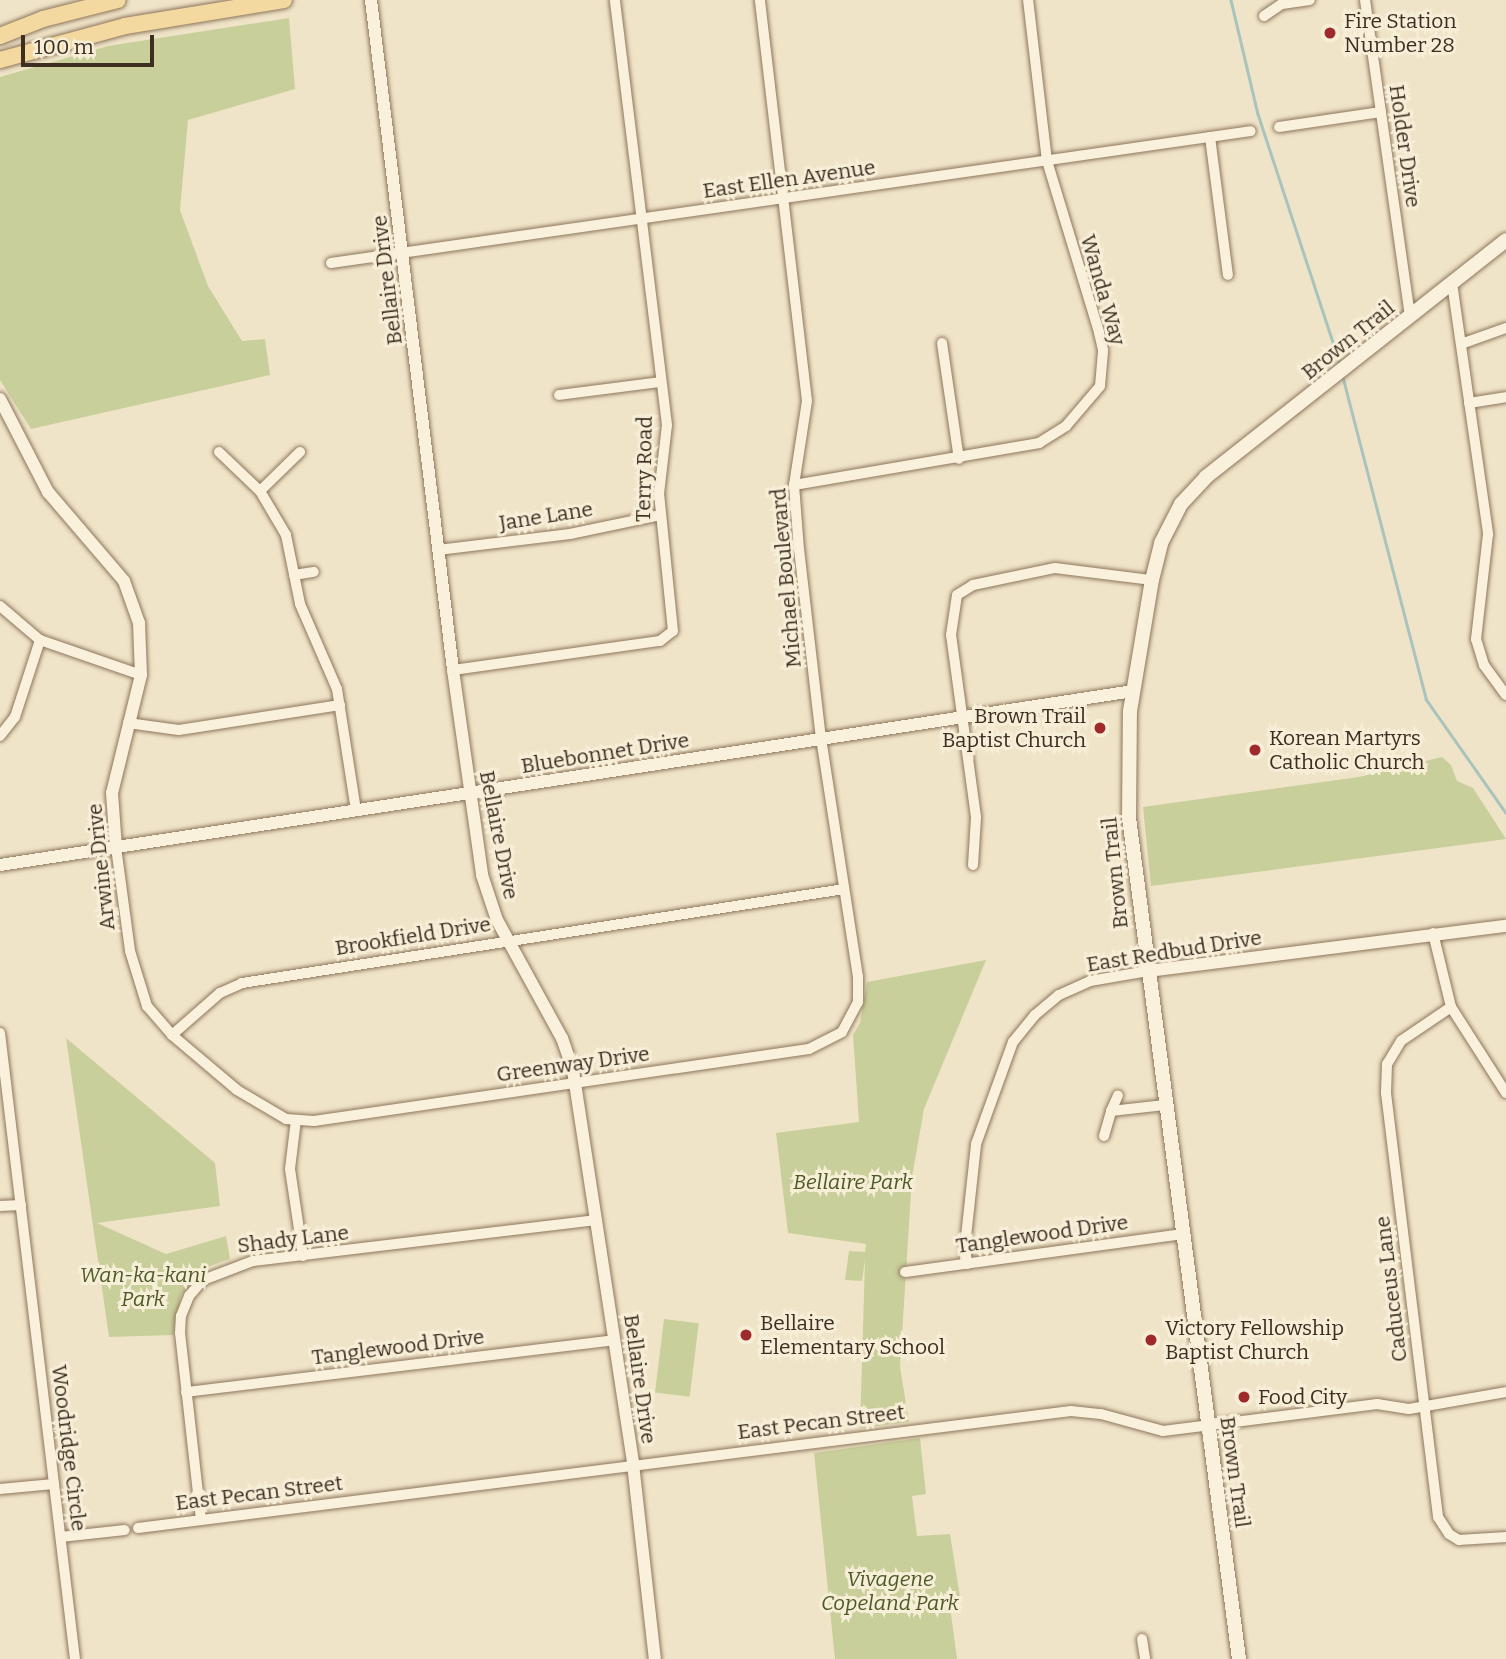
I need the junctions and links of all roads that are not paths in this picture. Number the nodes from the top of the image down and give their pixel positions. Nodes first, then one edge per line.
1 (118, 0) edge
2 (284, 0) edge
3 (371, 0) edge
4 (615, 0) edge
5 (760, 0) edge
6 (1028, 0) edge
7 (1310, 0) edge
8 (1365, 0) edge
9 (1264, 16) dead end
10 (43, 19) junction
11 (0, 30) edge
12 (0, 36) edge
13 (0, 60) edge
14 (1381, 113) junction
15 (1279, 127) dead end
16 (1251, 131) dead end
17 (1210, 137) junction
18 (1046, 161) junction
19 (783, 199) junction
20 (642, 220) junction
21 (1506, 240) edge
22 (403, 253) junction
23 (331, 263) dead end
24 (1228, 275) dead end
25 (1452, 283) junction
26 (1415, 312) junction
27 (1506, 328) edge
28 (942, 343) dead end
29 (1461, 344) junction
30 (660, 382) junction
31 (559, 395) dead end
32 (1506, 397) edge
33 (0, 399) edge
34 (1469, 403) junction
35 (219, 452) dead end
36 (300, 452) dead end
37 (959, 459) junction
38 (794, 485) junction
39 (260, 491) junction
40 (660, 515) junction
41 (438, 550) junction
42 (314, 572) dead end
43 (294, 575) junction
44 (1152, 580) junction
45 (0, 606) edge
46 (40, 640) junction
47 (453, 670) junction
48 (141, 675) junction
49 (1133, 691) junction
50 (1506, 695) edge
51 (340, 705) junction
52 (963, 718) junction
53 (128, 723) junction
54 (0, 736) edge
55 (821, 739) junction
56 (470, 793) junction
57 (356, 811) junction
58 (116, 847) junction
59 (0, 865) edge
60 (972, 865) dead end
61 (844, 889) junction
62 (1506, 926) edge
63 (1433, 933) junction
64 (509, 941) junction
65 (1148, 971) junction
66 (1451, 1007) junction
67 (848, 1024) joint
68 (0, 1033) edge
69 (172, 1035) junction
70 (576, 1084) junction
71 (1506, 1093) edge
72 (1118, 1095) dead end
73 (1165, 1105) junction
74 (1111, 1111) junction
75 (296, 1121) junction
76 (1104, 1136) dead end
77 (21, 1205) junction
78 (0, 1206) edge
79 (597, 1220) junction
80 (1183, 1234) junction
81 (303, 1256) junction
82 (967, 1264) junction
83 (905, 1272) dead end
84 (615, 1340) junction
85 (186, 1392) junction
86 (1506, 1392) edge
87 (1423, 1407) junction
88 (1208, 1425) junction
89 (633, 1464) junction
90 (54, 1485) junction
91 (0, 1489) edge
92 (201, 1520) junction
93 (138, 1528) dead end
94 (125, 1530) dead end
95 (61, 1537) junction
96 (1506, 1537) edge
97 (1142, 1639) dead end
98 (75, 1659) edge
99 (654, 1659) edge
100 (1144, 1659) edge
101 (1239, 1659) edge

1 - 10 main road
2 - 13 main road
3 - 22 street, Bellaire Drive
4 - 20 street, Terry Road
5 - 19 street, Michael Boulevard
6 - 18 street, Wanda Way
7 - 9 street
8 - 14 street, Holder Drive
10 - 11 main road
10 - 12 main road
14 - 15 street
14 - 26 street, Holder Drive
16 - 17 street, East Ellen Avenue
17 - 18 street, East Ellen Avenue
17 - 24 street
18 - 19 street, East Ellen Avenue
18 - 37 street, Wanda Way
19 - 20 street, East Ellen Avenue
19 - 38 street, Michael Boulevard
20 - 22 street, East Ellen Avenue
20 - 30 street, Terry Road
21 - 25 main road, Brown Trail
22 - 23 street, East Ellen Avenue
22 - 41 street, Bellaire Drive
25 - 26 main road, Brown Trail
25 - 29 street
26 - 44 main road, Brown Trail
27 - 29 street
28 - 37 street
29 - 34 street
30 - 31 street
30 - 40 street, Terry Road
32 - 34 street
33 - 48 street, Arwine Drive
34 - 50 street
35 - 39 street
36 - 39 street
37 - 38 street, Wanda Way
38 - 55 street, Michael Boulevard
39 - 43 street
40 - 41 street, Jane Lane
40 - 47 street, Terry Road
41 - 47 street, Bellaire Drive
42 - 43 street
43 - 51 street
44 - 49 main road, Brown Trail
44 - 52 street
45 - 46 street
46 - 48 street
46 - 54 street
47 - 56 street, Bellaire Drive
48 - 53 street, Arwine Drive
49 - 52 street, Bluebonnet Drive
49 - 65 main road, Brown Trail
51 - 53 street
51 - 57 street
52 - 55 street, Bluebonnet Drive
52 - 60 street
53 - 58 street, Arwine Drive
55 - 56 street, Bluebonnet Drive
55 - 61 street, Michael Boulevard
56 - 57 street, Bluebonnet Drive
56 - 64 street, Bellaire Drive
57 - 58 street, Bluebonnet Drive
58 - 59 street, Bluebonnet Drive
58 - 69 street, Arwine Drive
61 - 64 street, Brookfield Drive
61 - 67 street, Michael Boulevard
62 - 63 street, East Redbud Drive
63 - 65 street, East Redbud Drive
63 - 66 street
64 - 69 street, Brookfield Drive
64 - 70 street, Bellaire Drive
65 - 73 main road, Brown Trail
65 - 82 street, East Redbud Drive
66 - 71 street
66 - 87 street, Caduceus Lane
67 - 70 street, Greenway Drive
68 - 77 street, Woodridge Circle
69 - 75 street, Arwine Drive
70 - 75 street, Greenway Drive
70 - 79 street, Bellaire Drive
72 - 74 street
73 - 74 street
73 - 80 main road, Brown Trail
74 - 76 street
75 - 81 street
77 - 78 street
77 - 90 street, Woodridge Circle
79 - 81 street, Shady Lane
79 - 84 street, Bellaire Drive
80 - 82 street, Tanglewood Drive
80 - 88 main road, Brown Trail
81 - 85 street, Shady Lane
82 - 83 street, Tanglewood Drive
84 - 85 street, Tanglewood Drive
84 - 89 street, Bellaire Drive
85 - 92 street, Shady Lane
86 - 87 street, East Pecan Street
87 - 88 street, East Pecan Street
87 - 96 street, Caduceus Lane
88 - 89 street, East Pecan Street
88 - 101 main road, Brown Trail
89 - 92 street, East Pecan Street
89 - 99 street, Bellaire Drive
90 - 91 street
90 - 95 street, Woodridge Circle
92 - 93 street, East Pecan Street
94 - 95 street
95 - 98 street, Woodridge Circle
97 - 100 street

